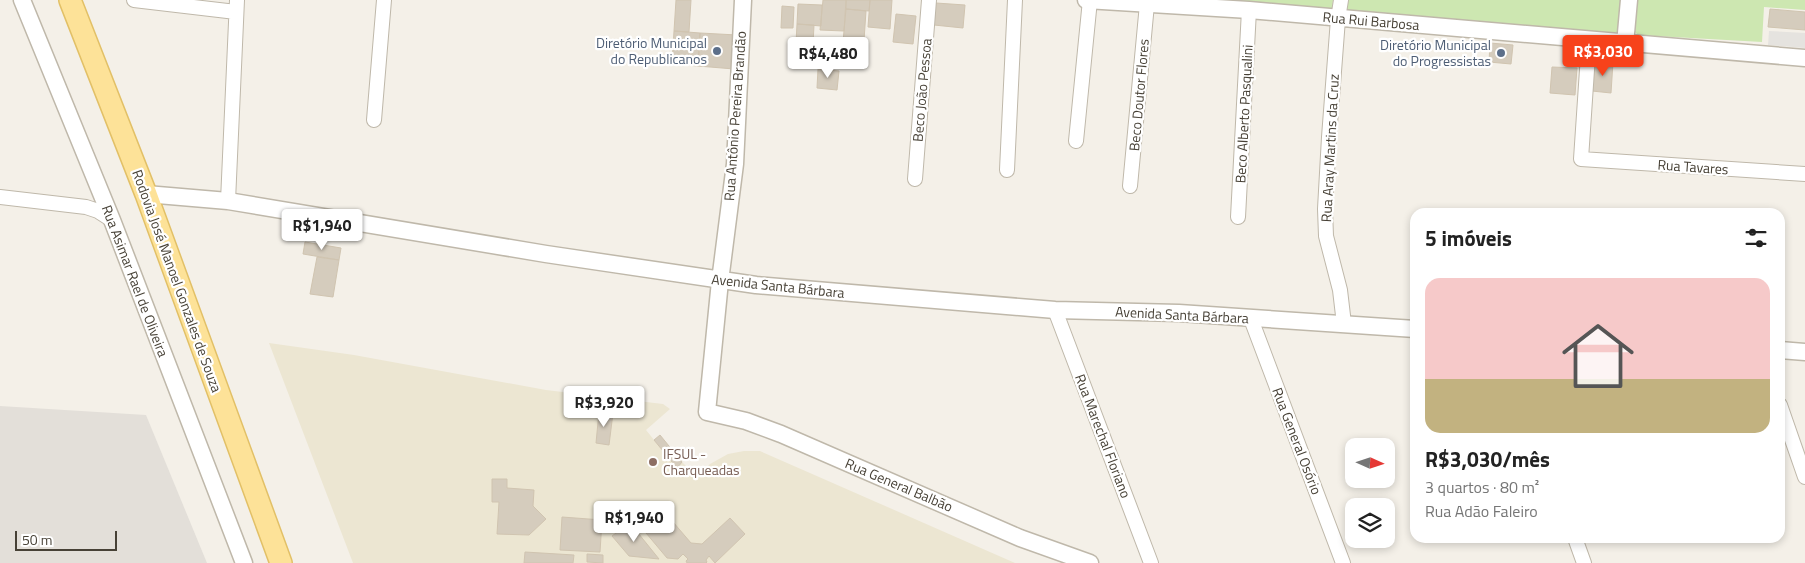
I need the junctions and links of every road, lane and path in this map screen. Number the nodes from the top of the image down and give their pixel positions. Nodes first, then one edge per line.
1 (22, 0) edge
2 (70, 0) edge
3 (134, 0) edge
4 (384, 0) edge
5 (743, 0) edge
6 (929, 0) edge
7 (1014, 0) edge
8 (1086, 0) edge
9 (1090, 0) edge
10 (1341, 0) edge
11 (1629, 0) edge
12 (1147, 4) junction
13 (237, 6) edge
14 (1249, 10) junction
15 (1338, 19) junction
16 (1589, 40) junction
17 (1625, 44) junction
18 (1805, 58) edge
19 (374, 120) dead end
20 (1076, 141) dead end
21 (1007, 170) dead end
22 (1805, 174) edge
23 (915, 179) dead end
24 (1130, 186) dead end
25 (146, 194) junction
26 (0, 197) edge
27 (228, 201) junction
28 (1238, 218) dead end
29 (112, 220) junction
30 (720, 281) junction
31 (1055, 310) junction
32 (1251, 319) junction
33 (1344, 324) junction
34 (1410, 329) edge
35 (1785, 350) edge
36 (1805, 352) edge
37 (707, 412) joint
38 (1785, 419) edge
39 (1805, 477) edge
40 (1577, 543) edge
41 (244, 563) edge
42 (281, 563) edge
43 (1090, 563) edge
44 (1151, 563) edge
45 (1343, 563) edge
46 (1584, 563) edge

1 - 29 street, Rua Asimar Rael de Oliveira
2 - 25 main road, Rodovia José Manoel Gonzales de Souza
3 - 13 street
4 - 19 street
5 - 30 street, Rua Antônio Pereira Brandão
6 - 23 street, Beco João Pessoa
7 - 21 street
8 - 9 street, Rua Rui Barbosa
9 - 12 street, Rua Rui Barbosa
9 - 20 street
10 - 15 street, Rua Aray Martins da Cruz
11 - 17 street
12 - 14 street, Rua Rui Barbosa
12 - 24 street, Beco Doutor Flores
13 - 27 street
14 - 15 street, Rua Rui Barbosa
14 - 28 street, Beco Alberto Pasqualini
15 - 16 street, Rua Rui Barbosa
15 - 33 street, Rua Aray Martins da Cruz
16 - 17 street, Rua Rui Barbosa
16 - 22 street, Rua Tavares
17 - 18 street, Rua Rui Barbosa
25 - 27 street, Avenida Santa Bárbara
25 - 42 main road, Rodovia José Manoel Gonzales de Souza
26 - 29 street
27 - 30 street, Avenida Santa Bárbara
29 - 41 street, Rua Asimar Rael de Oliveira
30 - 31 street, Avenida Santa Bárbara
30 - 37 street, Rua Antônio Pereira Brandão
31 - 32 street, Avenida Santa Bárbara
31 - 44 street, Rua Marechal Floriano
32 - 33 street, Avenida Santa Bárbara
32 - 45 street, Rua General Osório
33 - 34 street, Avenida Santa Bárbara
35 - 36 street
37 - 43 street, Rua General Balbão
38 - 39 street
40 - 46 street

